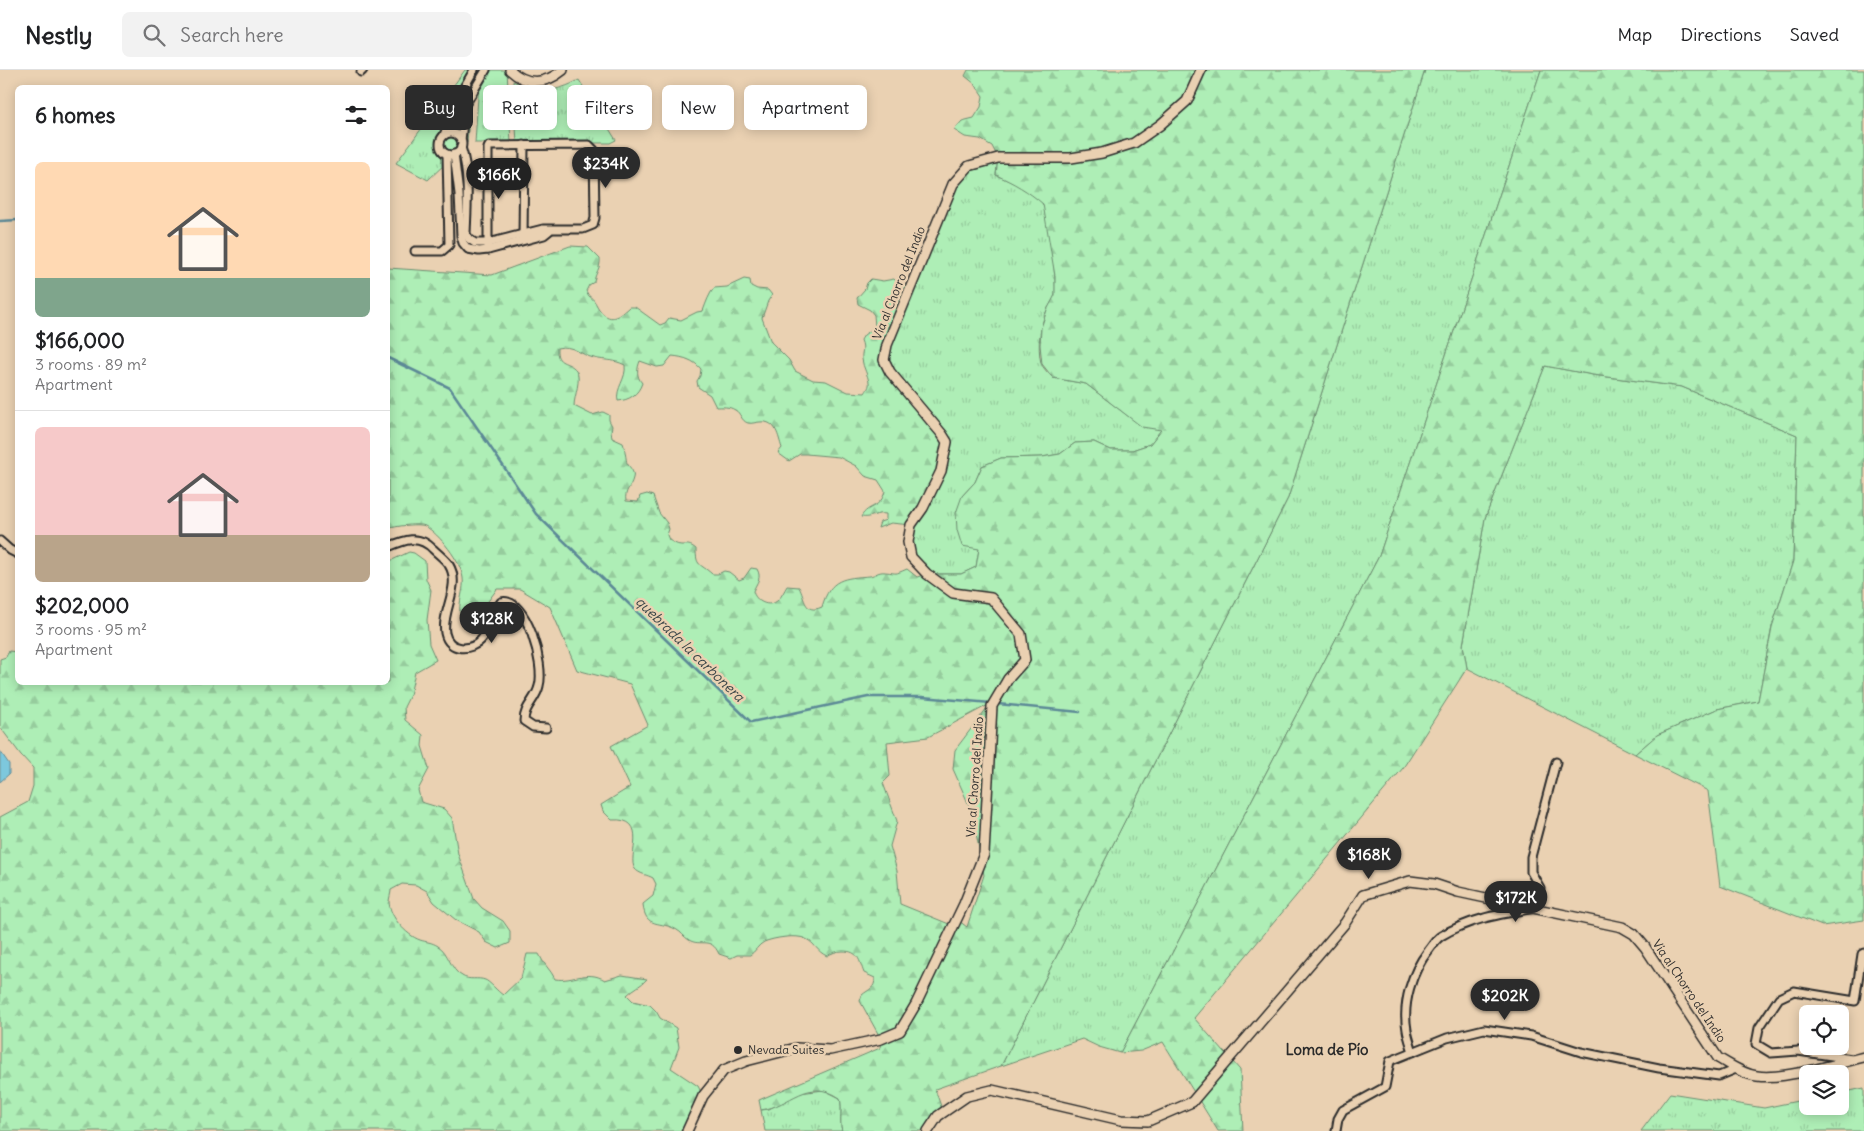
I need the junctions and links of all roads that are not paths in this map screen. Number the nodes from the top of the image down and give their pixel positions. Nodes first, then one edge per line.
1 (474, 70) edge
2 (486, 70) edge
3 (510, 70) edge
4 (563, 70) edge
5 (1201, 70) edge
6 (444, 135) junction
7 (462, 144) junction
8 (524, 145) junction
9 (451, 154) junction
10 (463, 194) junction
11 (523, 238) junction
12 (488, 247) junction
13 (415, 251) dead end
14 (0, 540) edge
15 (390, 546) edge
16 (15, 552) edge
17 (546, 728) dead end
18 (1556, 762) dead end
19 (1535, 908) junction
20 (1864, 953) edge
21 (1413, 1052) junction
22 (1860, 1058) edge
23 (1736, 1069) junction
24 (687, 1131) edge
25 (928, 1131) edge
26 (1336, 1131) edge

1 - 6 street
2 - 7 street
3 - 4 street
5 - 24 street, Vía al Chorro del Indio
6 - 7 street
6 - 9 street
7 - 9 street
7 - 10 street
8 - 11 street
8 - 11 street
8 - 12 street
9 - 10 street
9 - 13 street
10 - 12 street
11 - 12 street
14 - 16 street
15 - 17 street
18 - 19 street
19 - 21 street
19 - 23 street, Vía al Chorro del Indio
19 - 25 street, Vía al Chorro del Indio
20 - 22 street
21 - 23 street
21 - 26 street
22 - 23 street, Vía al Chorro del Indio

